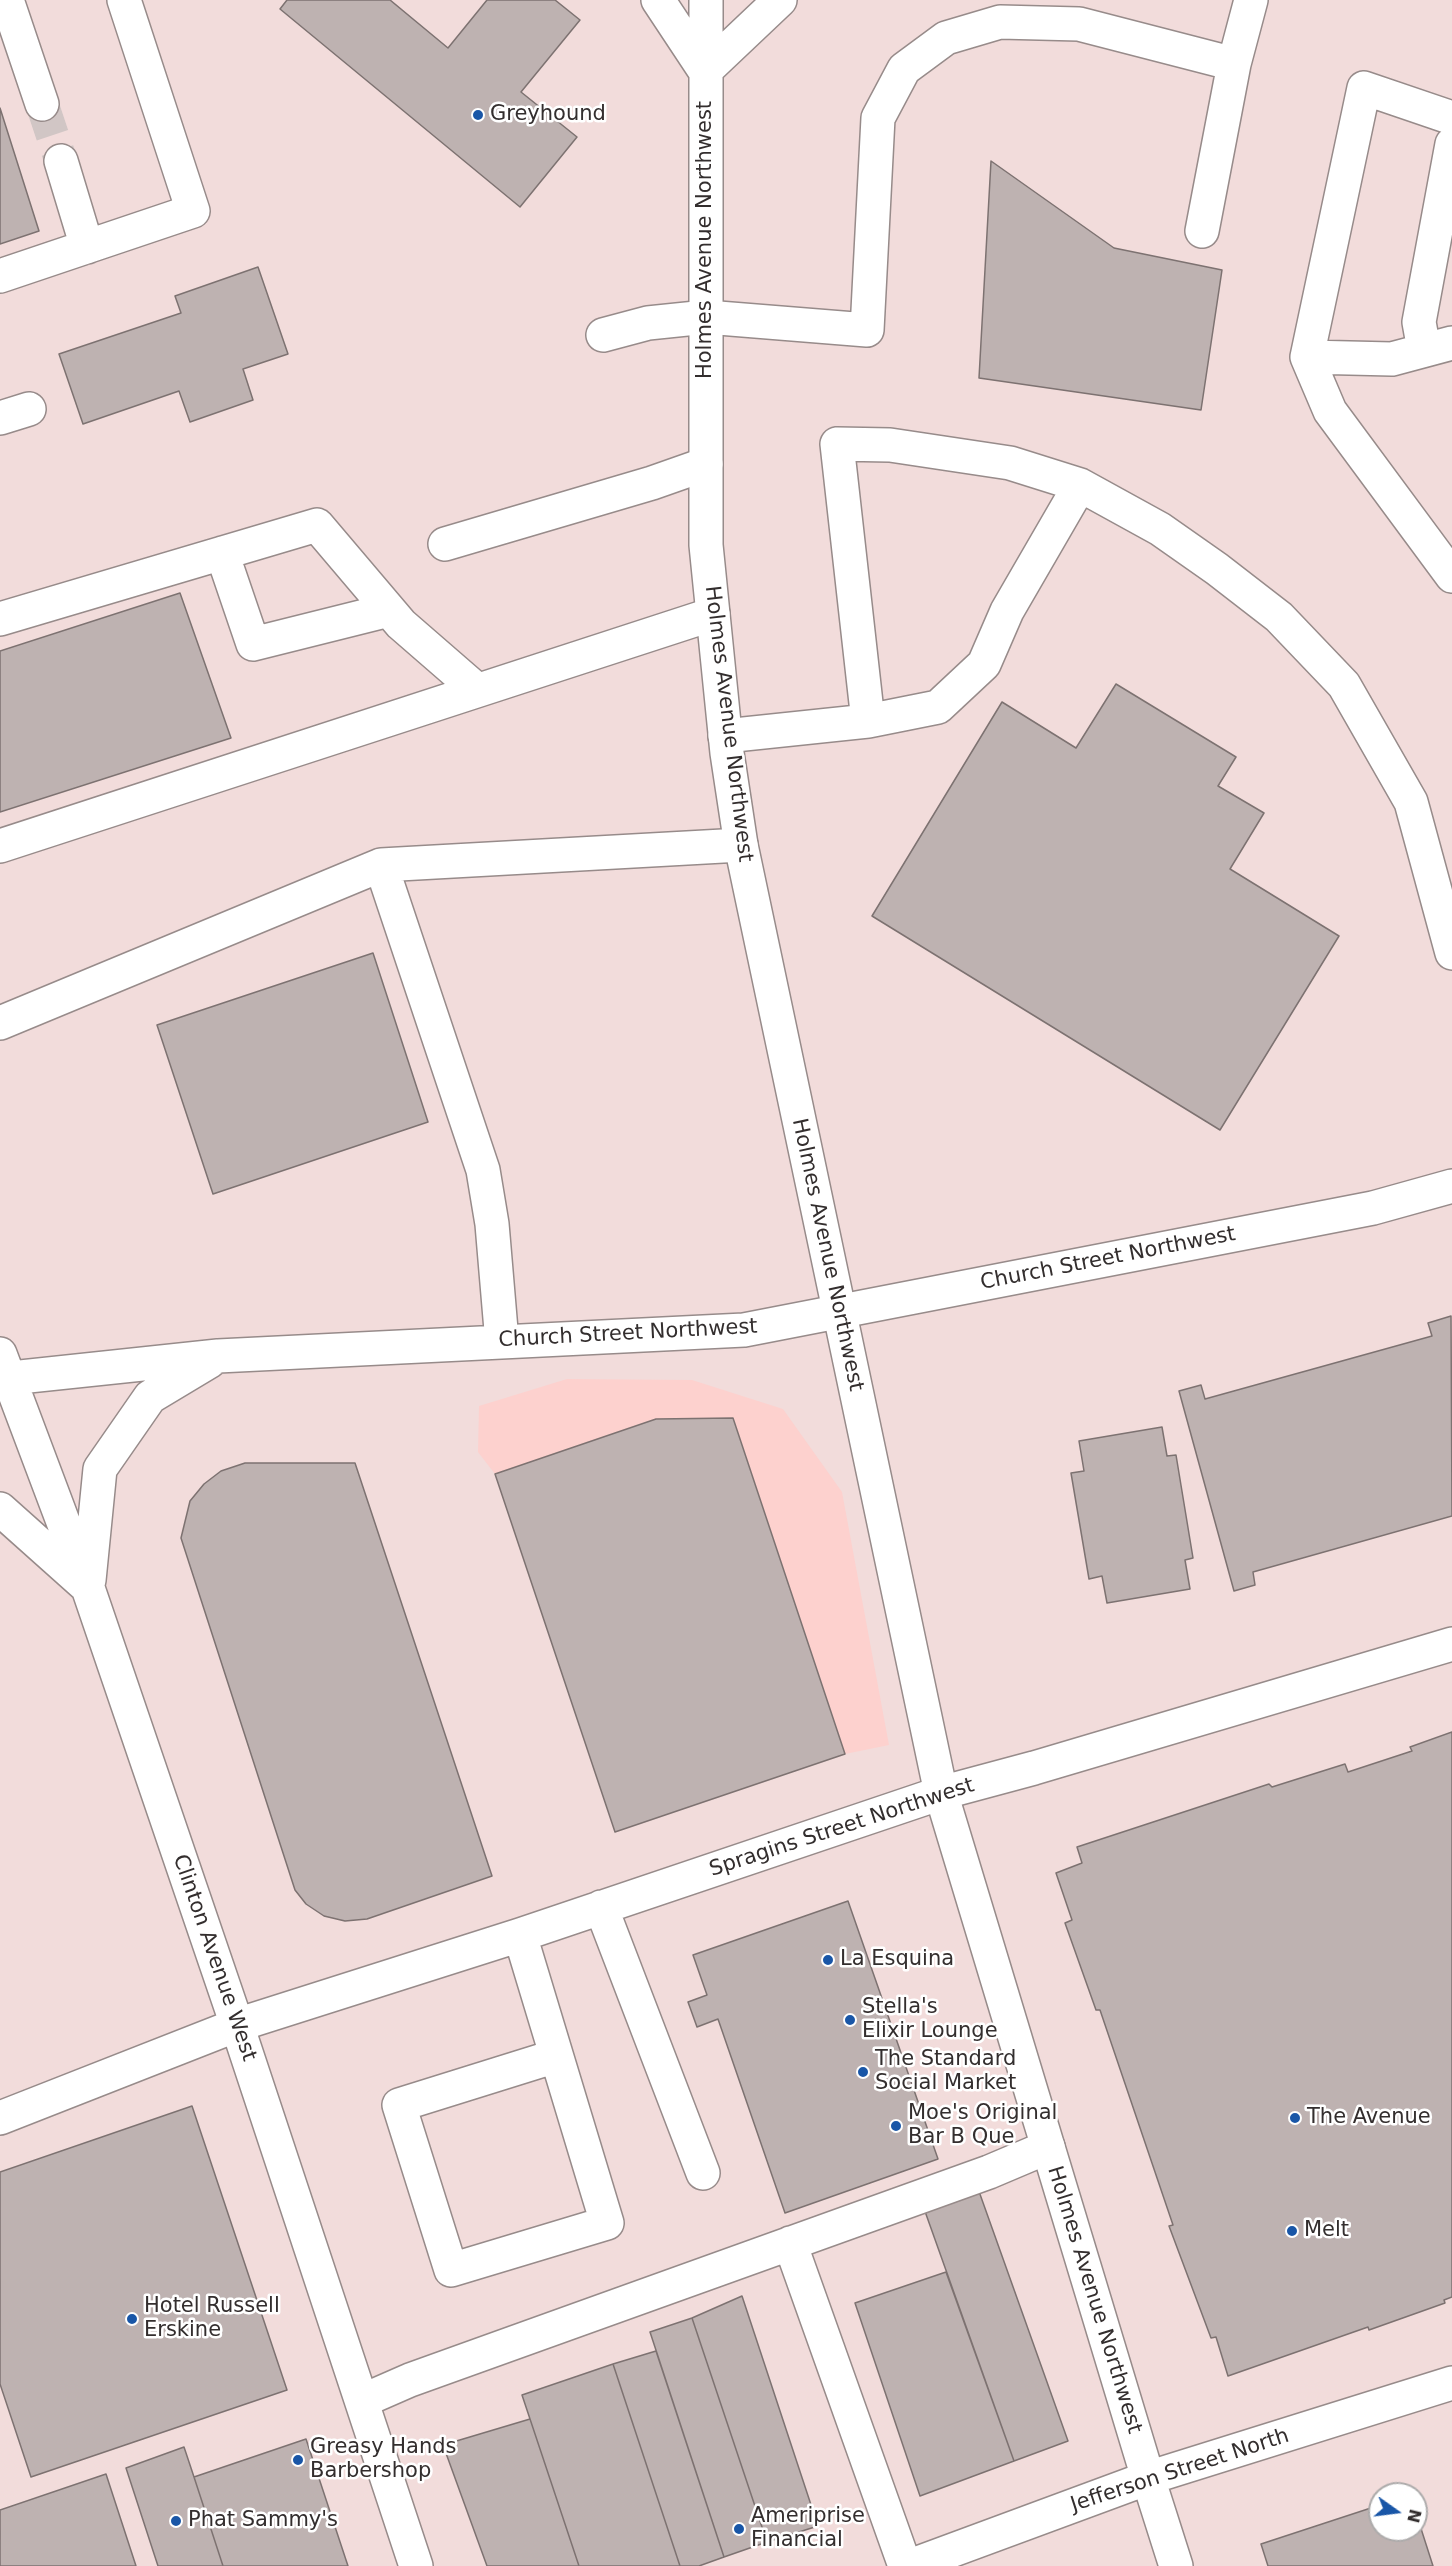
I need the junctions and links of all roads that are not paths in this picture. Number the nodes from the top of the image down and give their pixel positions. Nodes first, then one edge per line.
1 (7, 0) edge
2 (124, 0) edge
3 (658, 0) edge
4 (706, 0) edge
5 (780, 0) edge
6 (1251, 0) edge
7 (1234, 64) junction
8 (705, 71) junction
9 (42, 104) tunnel mouth
10 (1452, 118) edge
11 (1452, 144) edge
12 (61, 161) tunnel mouth
13 (1202, 231) dead end
14 (87, 247) junction
15 (0, 276) edge
16 (706, 317) junction
17 (603, 335) dead end
18 (1438, 347) edge
19 (1307, 357) junction
20 (706, 464) junction
21 (1080, 485) junction
22 (445, 544) dead end
23 (222, 553) junction
24 (1452, 576) edge
25 (389, 610) junction
26 (713, 614) junction
27 (0, 619) edge
28 (477, 690) junction
29 (868, 721) junction
30 (725, 736) junction
31 (741, 845) junction
32 (0, 846) edge
33 (381, 865) junction
34 (1452, 952) edge
35 (0, 1023) edge
36 (1452, 1186) edge
37 (839, 1311) junction
38 (502, 1342) junction
39 (218, 1356) junction
40 (3, 1370) edge
41 (0, 1509) edge
42 (88, 1588) junction
43 (1452, 1644) edge
44 (941, 1793) junction
45 (601, 1907) junction
46 (520, 1935) junction
47 (237, 2025) junction
48 (556, 2056) junction
49 (0, 2118) edge
50 (1048, 2147) junction
51 (703, 2173) dead end
52 (790, 2243) junction
53 (1452, 2384) edge
54 (362, 2401) junction
55 (1148, 2478) junction
56 (416, 2566) edge
57 (908, 2566) edge
58 (1176, 2566) edge

1 - 9 street
2 - 14 street
3 - 8 street
4 - 8 street, Holmes Avenue Northwest
5 - 8 street
6 - 7 street
7 - 13 street
7 - 16 street
8 - 16 street, Holmes Avenue Northwest
10 - 19 street
11 - 18 street
12 - 14 street
14 - 15 street
16 - 17 street
16 - 20 street, Holmes Avenue Northwest
18 - 19 street
19 - 24 street
20 - 22 street
20 - 26 street, Holmes Avenue Northwest
21 - 29 street
21 - 29 street
21 - 34 street
23 - 25 street
23 - 25 street
23 - 27 street
25 - 28 street
26 - 28 street
26 - 30 street, Holmes Avenue Northwest
28 - 32 street
29 - 30 street
30 - 31 street, Holmes Avenue Northwest
31 - 33 street
31 - 37 street, Holmes Avenue Northwest
33 - 35 street
33 - 38 street
36 - 37 street, Church Street Northwest
37 - 38 street, Church Street Northwest
37 - 44 street, Holmes Avenue Northwest
38 - 39 street, Church Street Northwest
39 - 40 street, Church Street Northwest
39 - 42 street
40 - 42 street, Clinton Avenue West
41 - 42 street
42 - 47 street, Clinton Avenue West
43 - 44 street, Spragins Street Northwest
44 - 45 street, Spragins Street Northwest
44 - 50 street, Holmes Avenue Northwest
45 - 46 street, Spragins Street Northwest
45 - 51 street
46 - 47 street, Spragins Street Northwest
46 - 48 street
47 - 49 street, Spragins Street Northwest
47 - 54 street, Clinton Avenue West
48 - 48 street
50 - 52 street
50 - 55 street, Holmes Avenue Northwest
52 - 54 street
52 - 57 street
53 - 55 street, Jefferson Street North
54 - 56 street, Clinton Avenue West
55 - 57 street, Jefferson Street North
55 - 58 street, Holmes Avenue Northwest

